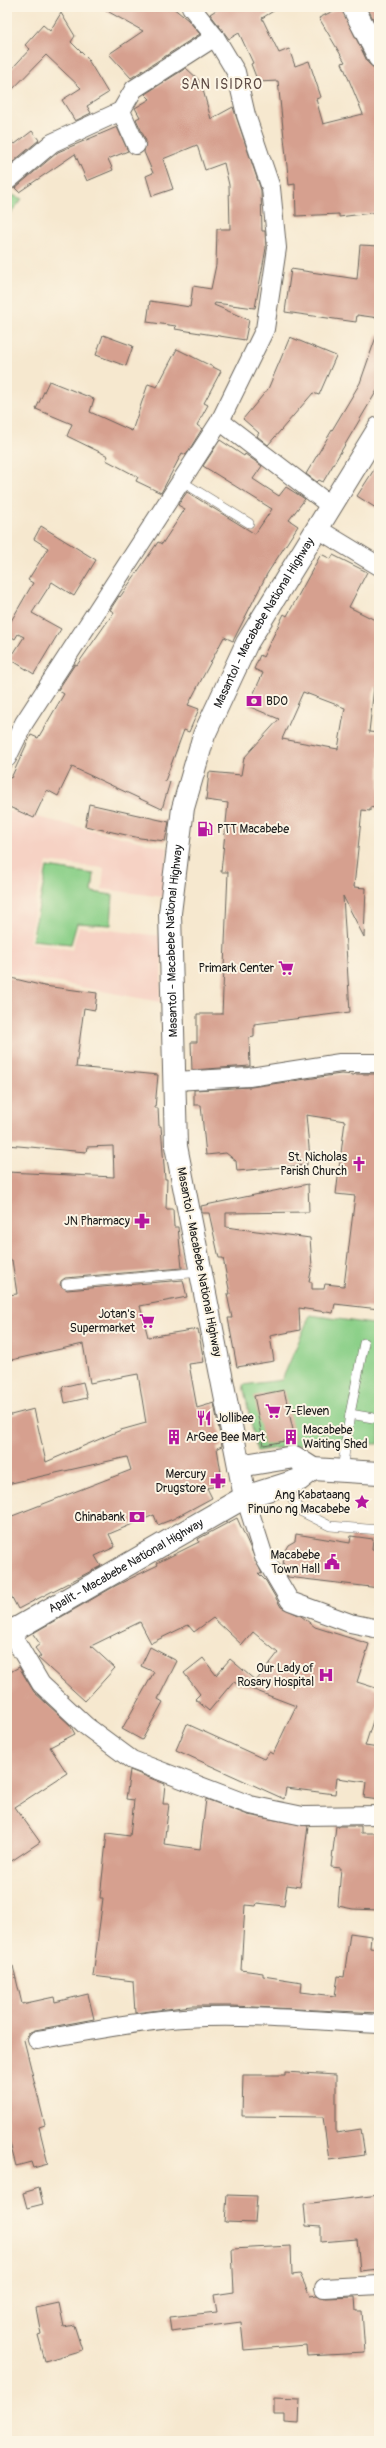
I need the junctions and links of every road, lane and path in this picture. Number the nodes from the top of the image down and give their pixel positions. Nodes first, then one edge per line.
1 (191, 7) edge
2 (353, 7) edge
3 (215, 37) junction
4 (379, 57) edge
5 (122, 111) junction
6 (136, 144) dead end
7 (7, 181) edge
8 (220, 421) junction
9 (379, 428) edge
10 (180, 481) junction
11 (331, 506) junction
12 (249, 523) dead end
13 (318, 529) junction
14 (379, 566) edge
15 (7, 758) edge
16 (379, 1063) edge
17 (174, 1080) junction
18 (201, 1272) junction
19 (66, 1284) dead end
20 (364, 1343) dead end
21 (350, 1414) junction
22 (379, 1419) edge
23 (239, 1466) junction
24 (313, 1469) junction
25 (342, 1472) junction
26 (379, 1473) edge
27 (283, 1485) junction
28 (245, 1497) junction
29 (379, 1530) edge
30 (379, 1629) edge
31 (8, 1631) edge
32 (379, 1815) edge
33 (379, 2024) edge
34 (37, 2040) dead end
35 (379, 2285) edge
36 (324, 2288) dead end

1 - 3 street
2 - 4 main road
3 - 5 street
3 - 8 street
5 - 6 street
5 - 7 street
8 - 10 street
8 - 11 street
9 - 11 main road, Masantol - Macabebe National Highway
10 - 12 lane
10 - 15 street
11 - 13 main road, Masantol - Macabebe National Highway
13 - 14 street
13 - 17 main road, Masantol - Macabebe National Highway
16 - 17 street
17 - 18 main road, Masantol - Macabebe National Highway
18 - 19 lane
18 - 23 main road, Masantol - Macabebe National Highway
20 - 21 lane
21 - 22 lane
21 - 25 lane
23 - 24 main road
23 - 28 main road, Masantol - Macabebe National Highway
24 - 25 main road
24 - 27 main road, Apalit - Macabebe National Highway
25 - 26 main road
27 - 28 main road, Apalit - Macabebe National Highway
27 - 29 lane
28 - 30 street
28 - 31 main road, Apalit - Macabebe National Highway
31 - 32 street
33 - 34 street
35 - 36 street

